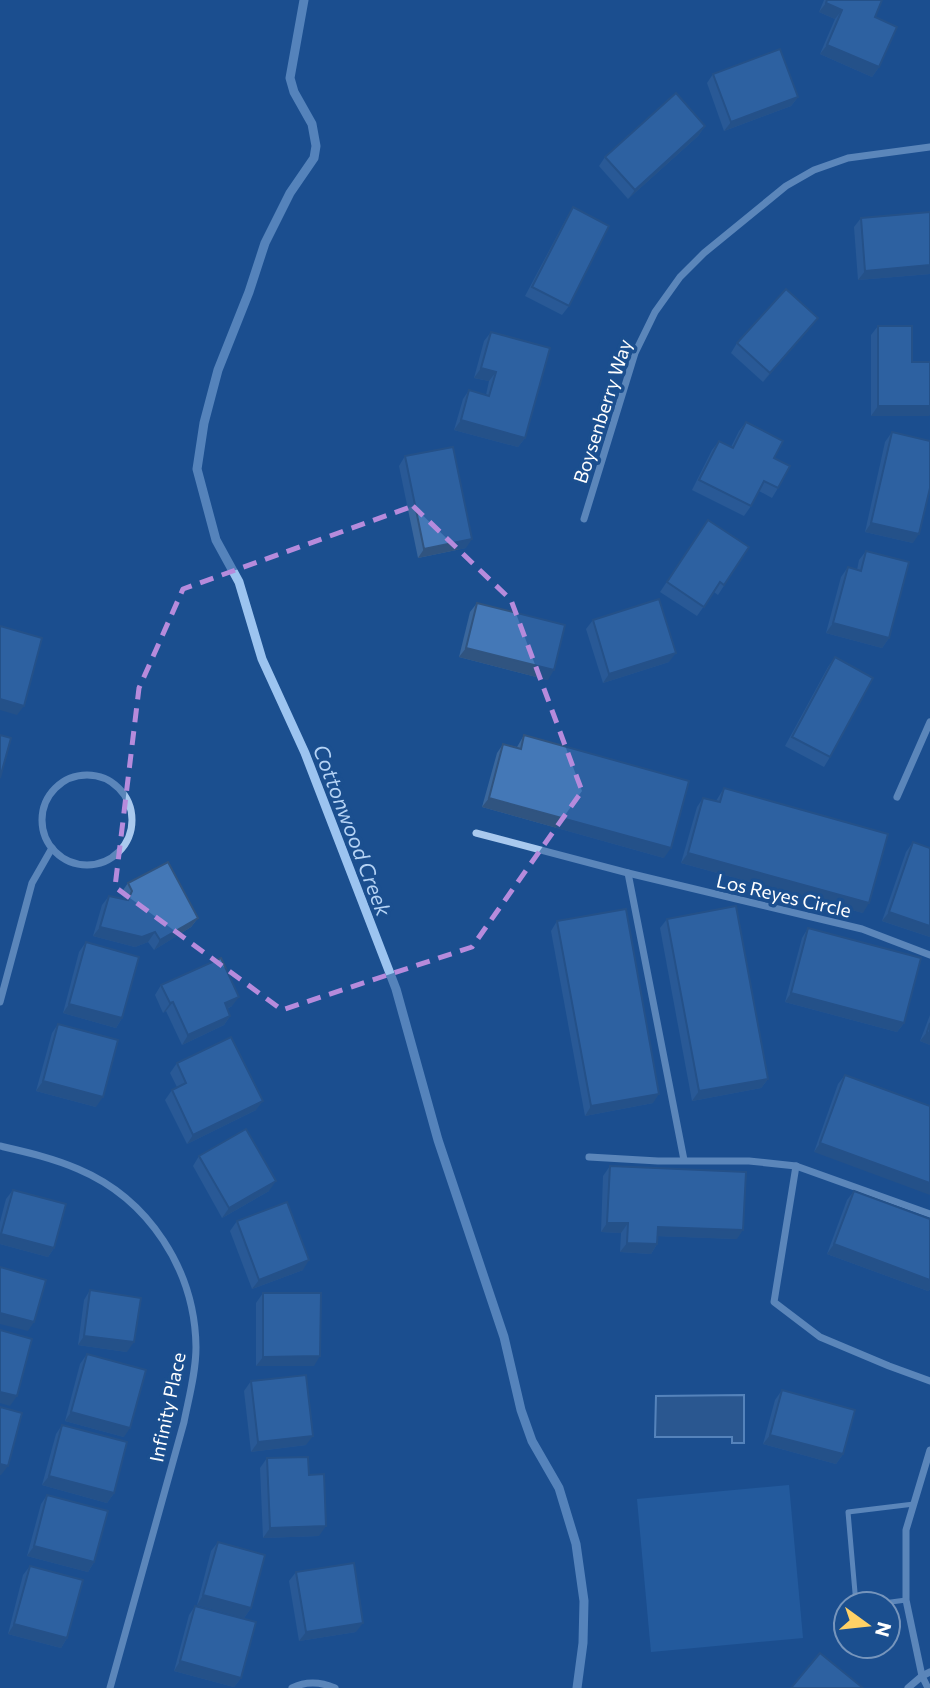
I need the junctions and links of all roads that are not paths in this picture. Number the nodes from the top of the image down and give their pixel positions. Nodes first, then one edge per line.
1 (930, 147) edge
2 (584, 519) dead end
3 (930, 722) edge
4 (897, 797) dead end
5 (476, 833) dead end
6 (52, 848) junction
7 (628, 873) junction
8 (930, 955) edge
9 (0, 1002) edge
10 (0, 1146) edge
11 (589, 1157) dead end
12 (684, 1160) junction
13 (796, 1166) junction
14 (930, 1214) edge
15 (930, 1381) edge
16 (930, 1450) edge
17 (914, 1504) junction
18 (855, 1590) edge
19 (906, 1600) junction
20 (902, 1601) edge
21 (930, 1672) edge
22 (922, 1676) junction
23 (110, 1688) edge
24 (292, 1688) edge
25 (335, 1688) edge
26 (908, 1688) edge
27 (928, 1688) edge

1 - 2 street, Boysenberry Way
3 - 4 street
5 - 7 street, Los Reyes Circle
6 - 6 street
6 - 9 street
7 - 8 street, Los Reyes Circle
7 - 12 street
10 - 23 street, Infinity Place
11 - 12 street
12 - 13 street
13 - 14 street
13 - 15 street
16 - 17 street
17 - 18 lane
17 - 19 street
19 - 20 lane
19 - 22 street
21 - 22 street
22 - 26 street
22 - 27 street
24 - 25 street

